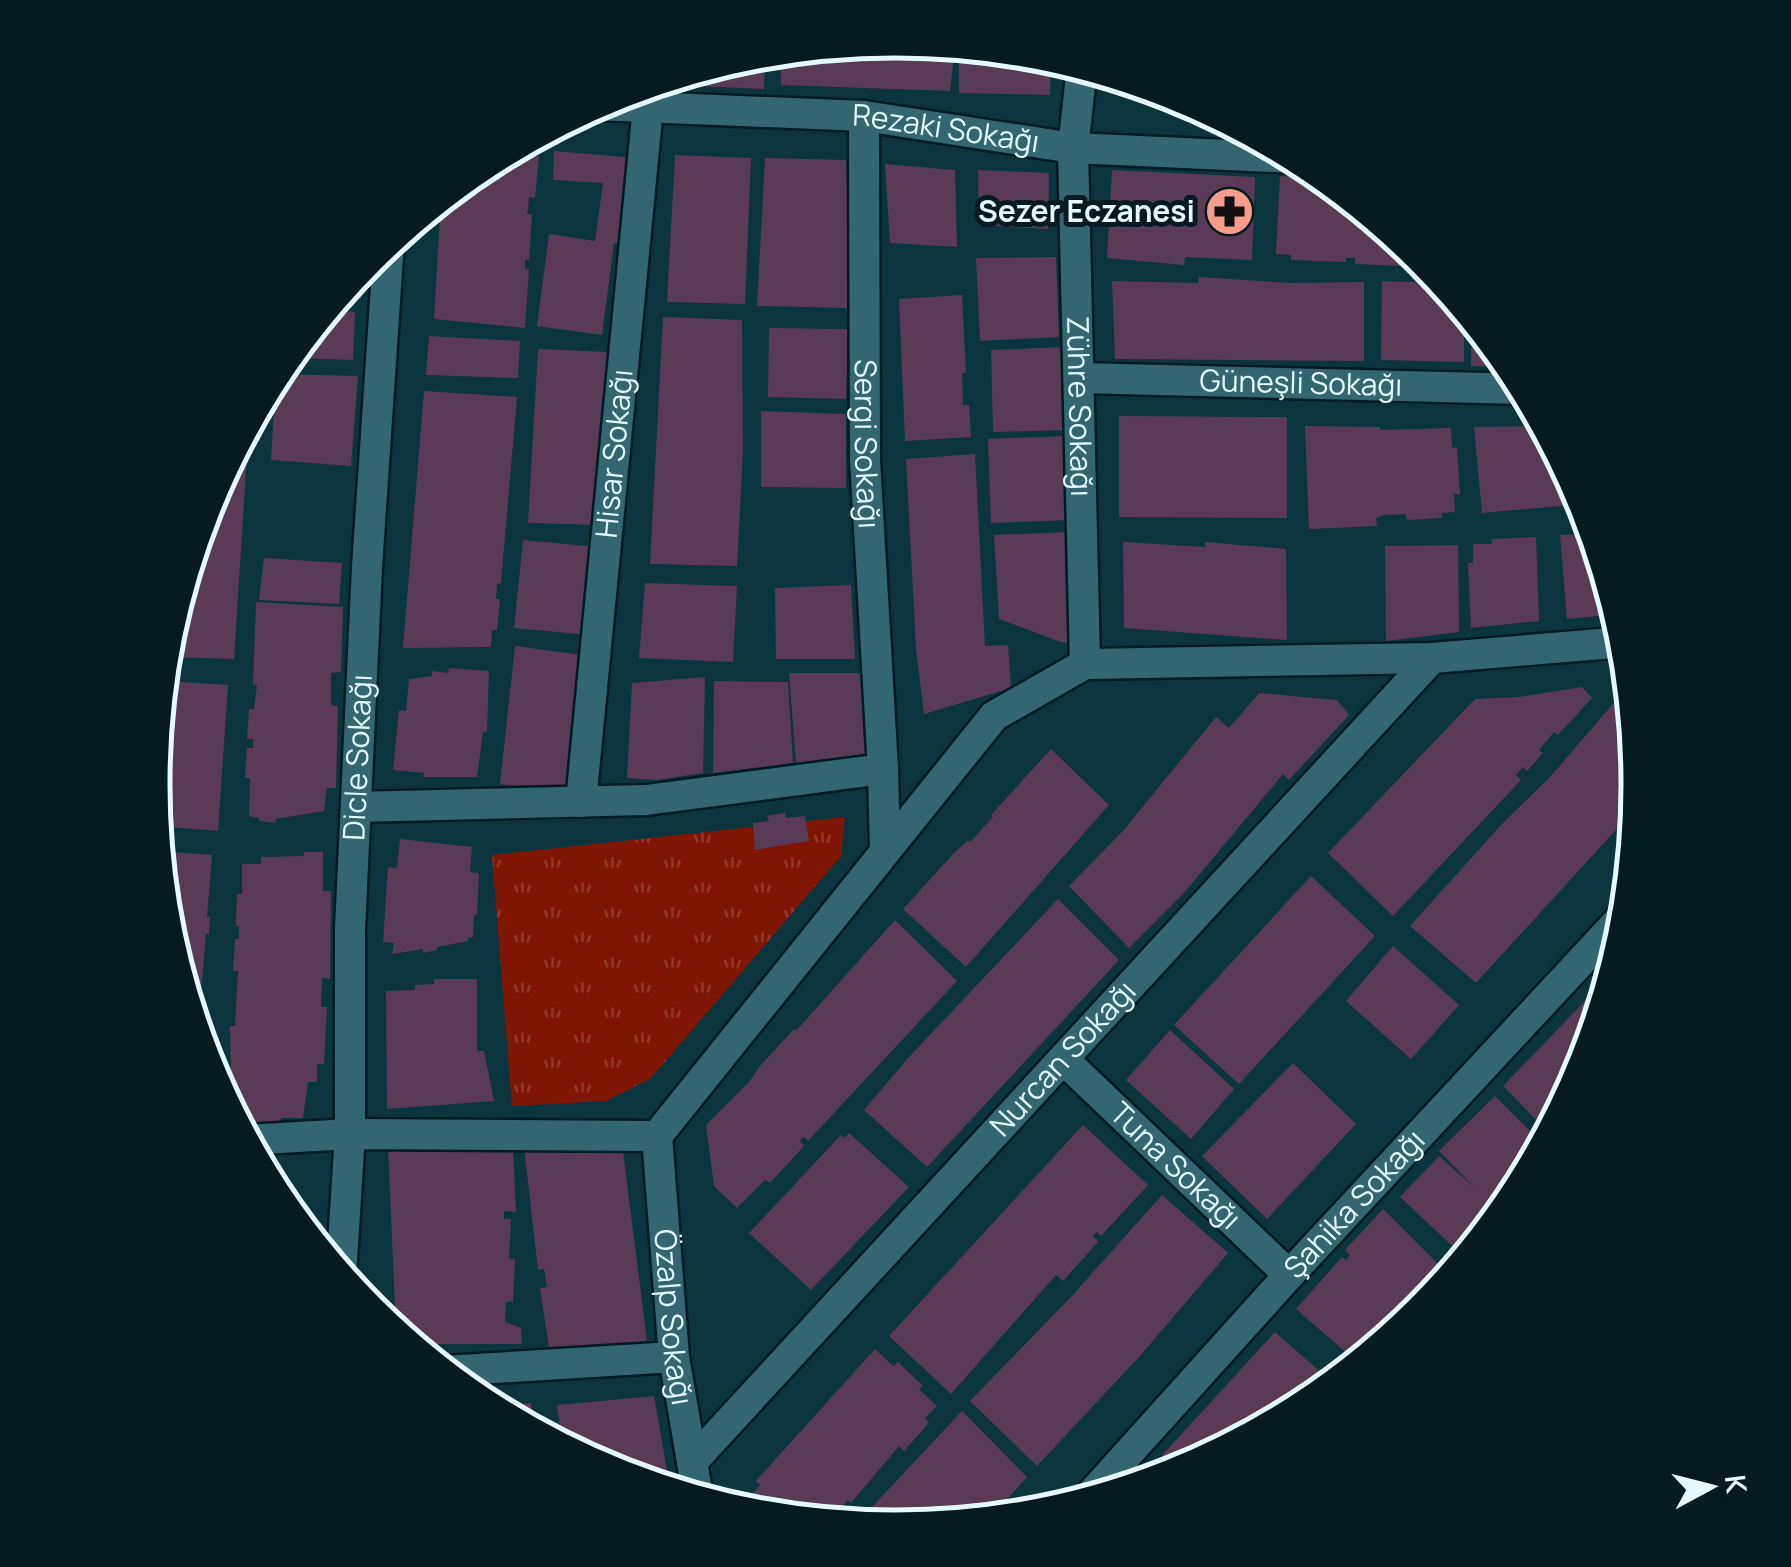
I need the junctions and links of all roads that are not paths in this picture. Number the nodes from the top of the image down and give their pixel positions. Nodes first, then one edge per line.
1 (1080, 81) edge
2 (637, 106) edge
3 (648, 106) junction
4 (864, 116) junction
5 (1073, 148) junction
6 (1261, 156) edge
7 (387, 265) edge
8 (1079, 378) junction
9 (1504, 389) edge
10 (1608, 643) edge
11 (1432, 658) junction
12 (1085, 664) junction
13 (883, 769) junction
14 (581, 802) junction
15 (356, 807) junction
16 (885, 849) junction
17 (1606, 935) edge
18 (1063, 1059) junction
19 (350, 1134) junction
20 (657, 1136) junction
21 (263, 1139) edge
22 (338, 1247) edge
23 (1289, 1274) junction
24 (674, 1357) junction
25 (468, 1370) edge
26 (692, 1462) junction
27 (1105, 1478) edge
28 (695, 1481) edge

1 - 5 street, Zühre Sokağı
2 - 3 street, Rezaki Sokağı
3 - 4 street, Rezaki Sokağı
3 - 14 street, Hisar Sokağı
4 - 5 street, Rezaki Sokağı
4 - 13 street, Sergi Sokağı
5 - 6 street, Rezaki Sokağı
5 - 8 street, Zühre Sokağı
7 - 15 street, Dicle Sokağı
8 - 9 street, Güneşli Sokağı
8 - 12 street, Zühre Sokağı
10 - 11 street
11 - 12 street
11 - 18 street, Nurcan Sokağı
12 - 16 street
13 - 14 street
13 - 16 street, Sergi Sokağı
14 - 15 street
15 - 19 street, Dicle Sokağı
16 - 20 street
17 - 23 street, Şahika Sokağı
18 - 23 street, Tuna Sokağı
18 - 26 street, Nurcan Sokağı
19 - 20 street
19 - 21 street
19 - 22 street, Dicle Sokağı
20 - 24 street, Özalp Sokağı
23 - 27 street, Şahika Sokağı
24 - 25 street
24 - 26 street, Özalp Sokağı
26 - 28 street, Özalp Sokağı

